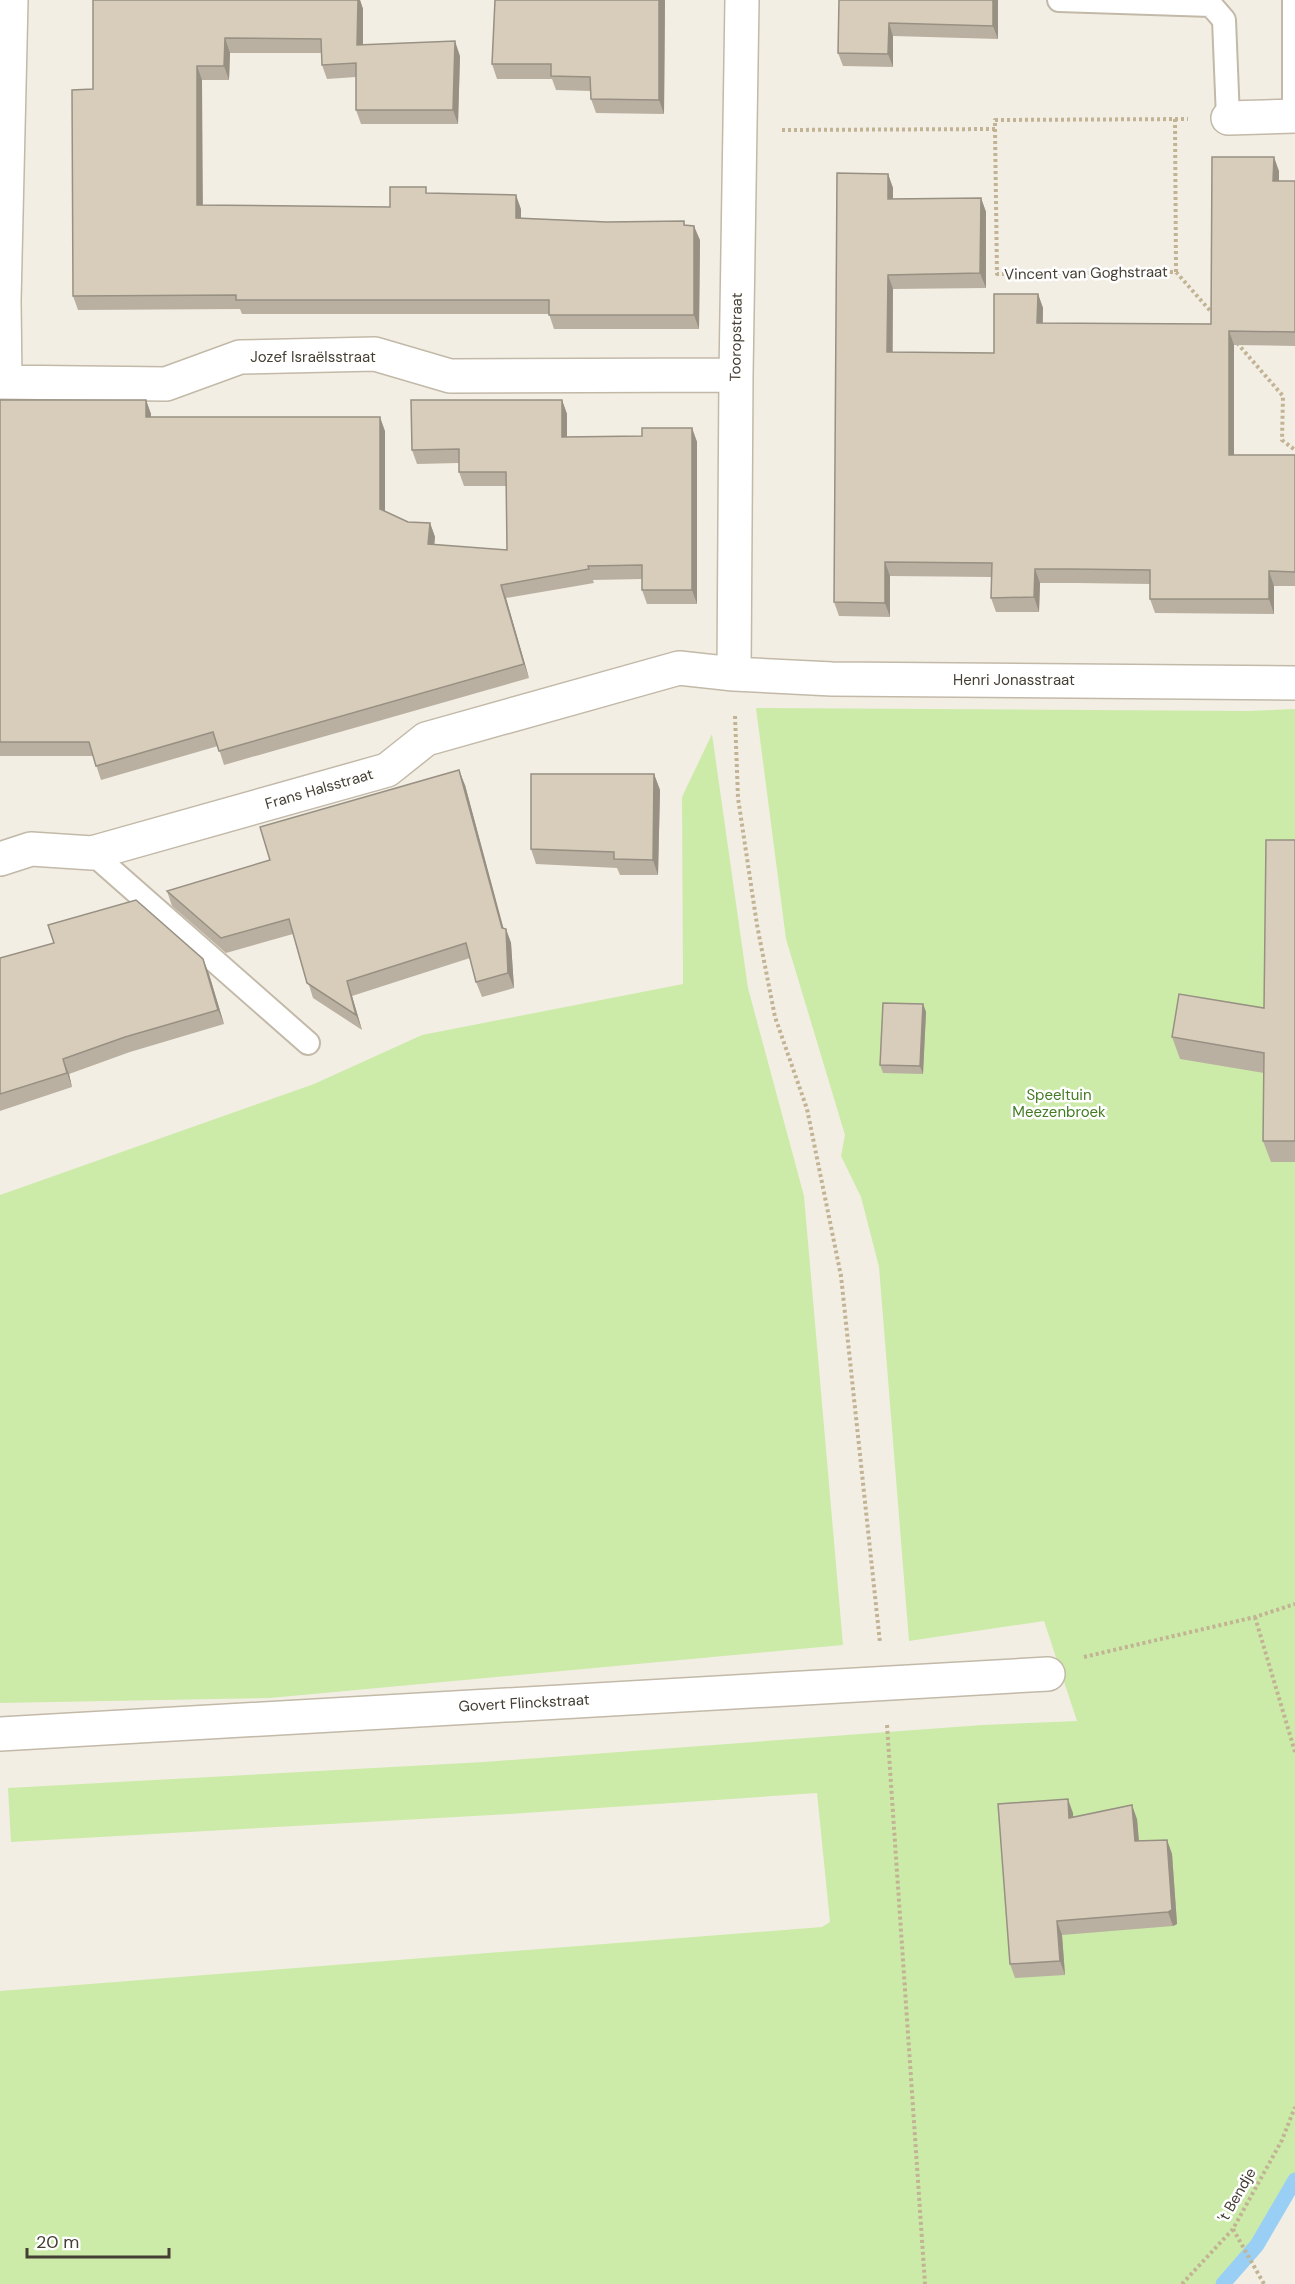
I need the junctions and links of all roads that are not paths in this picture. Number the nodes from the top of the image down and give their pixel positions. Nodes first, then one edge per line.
1 (11, 0) edge
2 (742, 0) edge
3 (1059, 0) edge
4 (1294, 0) edge
5 (1294, 116) edge
6 (1228, 118) joint
7 (2, 301) edge
8 (736, 375) junction
9 (2, 382) edge
10 (734, 674) junction
11 (1295, 683) edge
12 (92, 853) junction
13 (0, 859) edge
14 (309, 1043) dead end
15 (1048, 1674) road end
16 (0, 1734) edge

1 - 7 street
2 - 8 street, Tooropstraat
3 - 6 lane
4 - 5 lane
5 - 6 street
7 - 9 street
8 - 9 street, Jozef Israëlsstraat
8 - 10 street, Tooropstraat
10 - 11 street, Henri Jonasstraat
10 - 12 street, Frans Halsstraat
12 - 13 street, Frans Halsstraat
12 - 14 lane
15 - 16 street, Govert Flinckstraat

